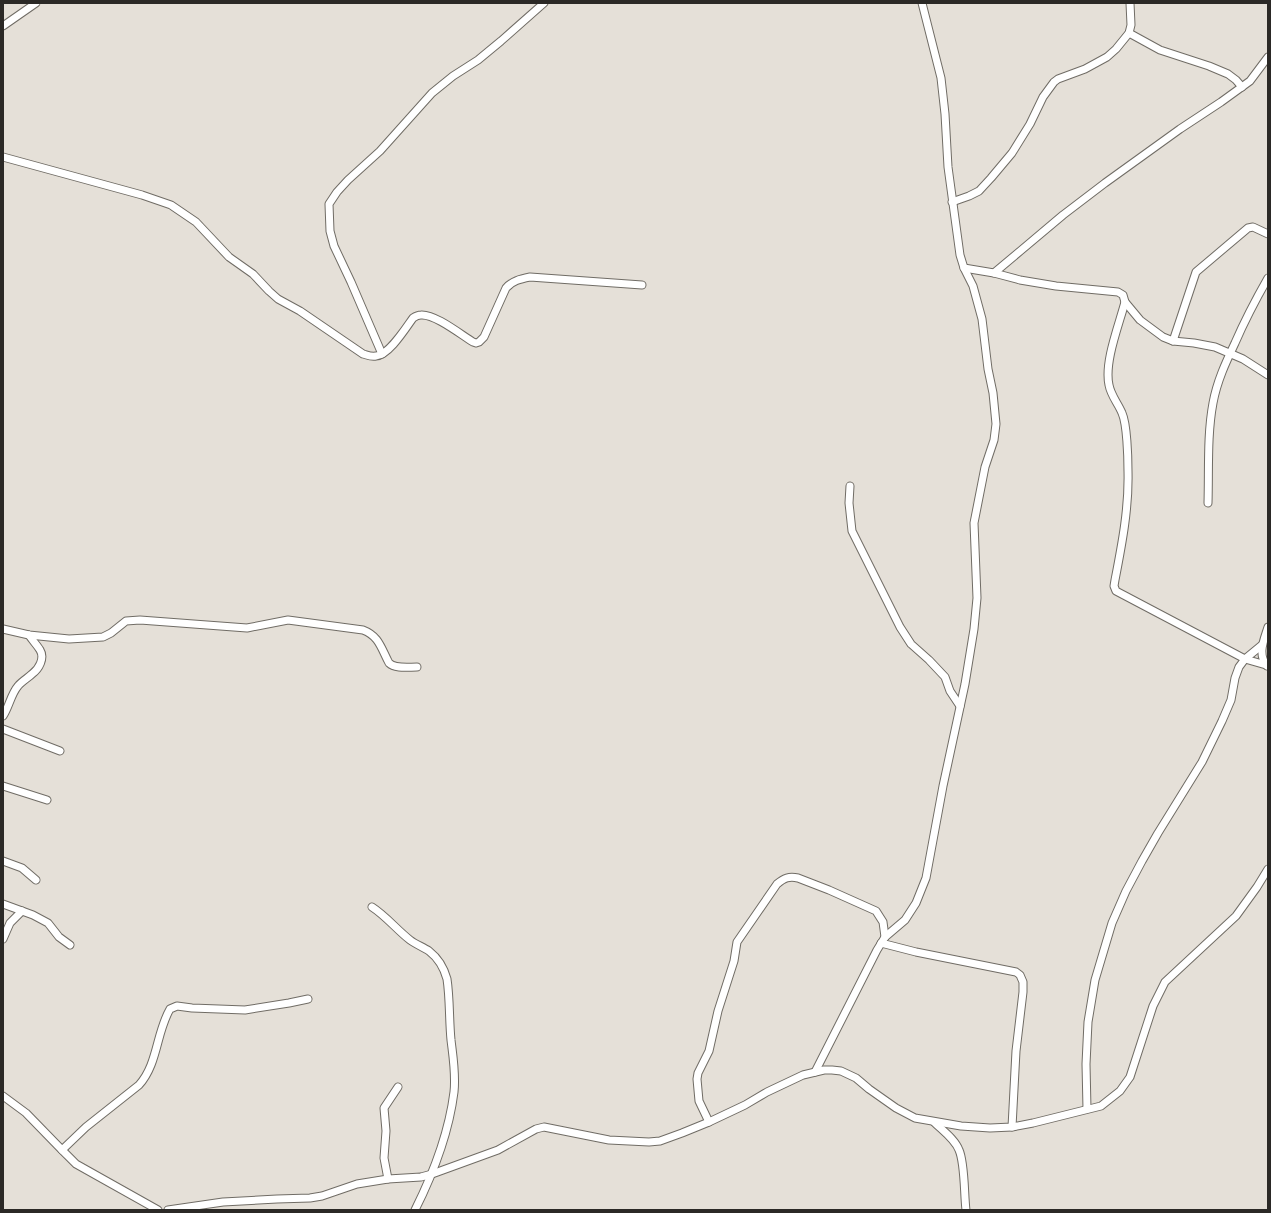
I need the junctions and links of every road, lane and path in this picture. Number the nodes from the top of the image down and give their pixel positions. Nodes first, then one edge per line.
1 (36, 3) edge
2 (544, 3) edge
3 (922, 3) edge
4 (1130, 3) edge
5 (3, 26) edge
6 (1129, 33) junction
7 (1268, 57) edge
8 (1242, 87) junction
9 (3, 157) edge
10 (952, 202) junction
11 (1268, 234) edge
12 (964, 268) junction
13 (994, 273) junction
14 (1268, 278) edge
15 (642, 285) dead end
16 (1126, 302) junction
17 (1173, 342) junction
18 (1230, 353) junction
19 (382, 354) junction
20 (1268, 375) edge
21 (850, 486) dead end
22 (1208, 503) dead end
23 (1268, 627) edge
24 (3, 629) edge
25 (29, 635) junction
26 (1262, 645) junction
27 (1245, 659) junction
28 (1267, 666) edge
29 (417, 667) dead end
30 (960, 706) junction
31 (3, 716) edge
32 (3, 729) edge
33 (60, 751) dead end
34 (3, 786) edge
35 (47, 800) dead end
36 (3, 861) edge
37 (1268, 869) edge
38 (36, 880) dead end
39 (3, 904) edge
40 (372, 907) dead end
41 (22, 911) junction
42 (3, 939) edge
43 (883, 940) junction
44 (70, 945) dead end
45 (308, 999) dead end
46 (815, 1072) junction
47 (398, 1087) dead end
48 (3, 1096) edge
49 (1087, 1109) junction
50 (709, 1122) junction
51 (934, 1122) junction
52 (1012, 1127) junction
53 (62, 1150) junction
54 (432, 1174) junction
55 (388, 1179) junction
56 (158, 1210) edge
57 (168, 1210) edge
58 (415, 1210) edge
59 (966, 1210) edge

1 - 5 street
2 - 19 street
3 - 10 street
4 - 6 street
6 - 8 street
6 - 10 street
7 - 8 street
8 - 13 street
9 - 19 street
10 - 12 street
11 - 17 street
12 - 13 street
12 - 30 street
13 - 16 street
14 - 18 street
15 - 19 street
16 - 17 street
16 - 27 street
17 - 18 street
18 - 20 street
18 - 22 street
21 - 30 street
23 - 26 street
24 - 25 street
25 - 29 street
25 - 31 street
26 - 27 street
26 - 28 street
27 - 28 street
27 - 49 street
30 - 43 street
32 - 33 street
34 - 35 street
36 - 38 street
37 - 49 street
39 - 41 street
40 - 54 street
41 - 42 street
41 - 44 street
43 - 46 street
43 - 50 street
43 - 52 street
45 - 53 street
46 - 50 street
46 - 51 street
47 - 55 street
48 - 53 street
49 - 52 street
50 - 54 street
51 - 52 street
51 - 59 street
53 - 56 street
54 - 55 street
54 - 58 street
55 - 57 street

